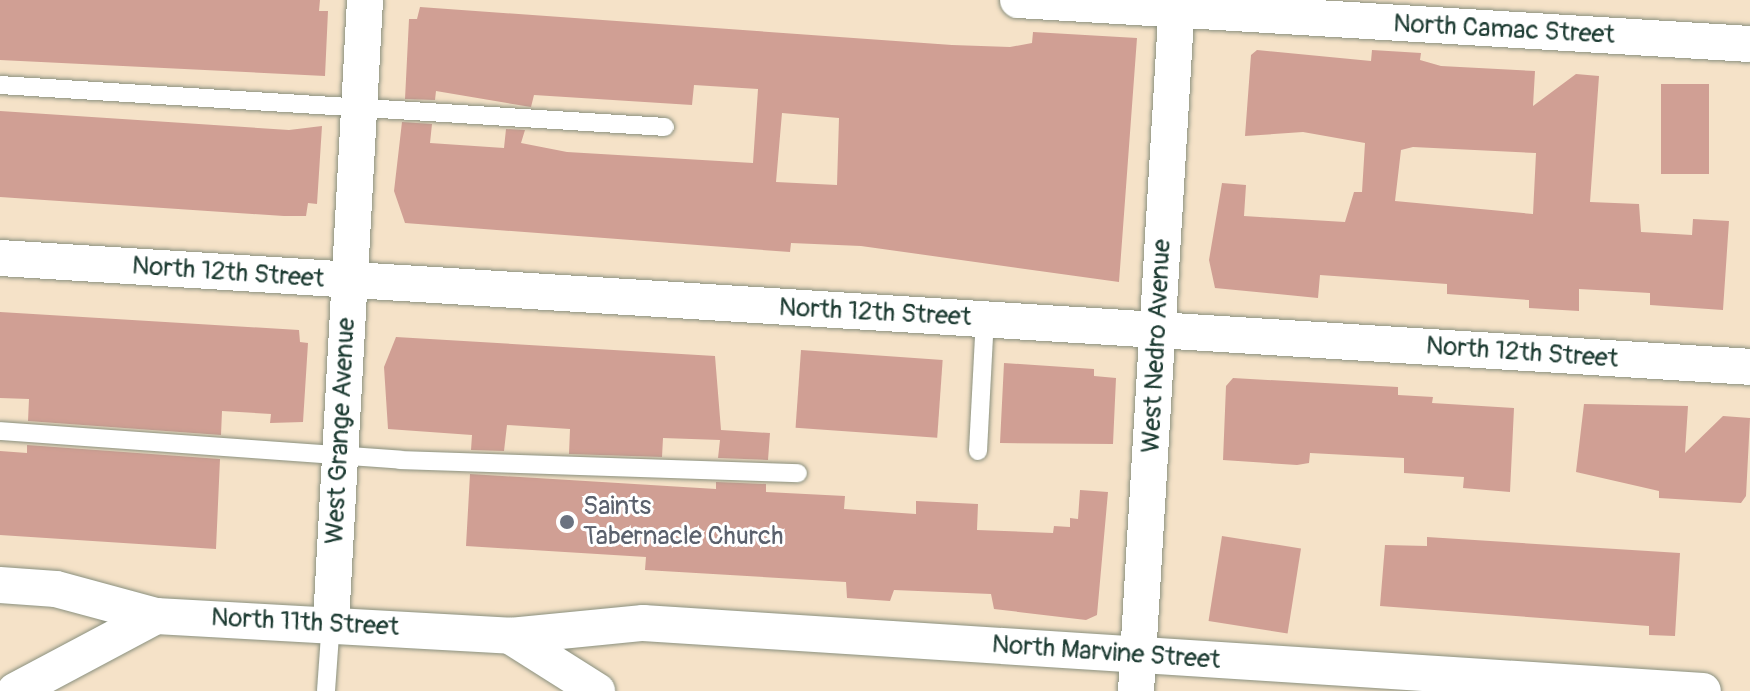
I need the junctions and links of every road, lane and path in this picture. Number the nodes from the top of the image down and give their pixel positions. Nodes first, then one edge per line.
1 (365, 0) edge
2 (1018, 0) edge
3 (1176, 5) edge
4 (1750, 44) edge
5 (0, 85) edge
6 (358, 102) junction
7 (665, 127) dead end
8 (0, 258) edge
9 (348, 281) junction
10 (985, 319) junction
11 (1159, 330) junction
12 (1750, 367) edge
13 (0, 431) edge
14 (978, 451) dead end
15 (344, 453) junction
16 (798, 473) dead end
17 (0, 585) edge
18 (156, 616) junction
19 (331, 622) junction
20 (510, 636) junction
21 (1138, 655) junction
22 (15, 691) edge
23 (326, 691) edge
24 (597, 691) edge
25 (1136, 691) edge
26 (1703, 691) edge

1 - 6 street, West Grange Avenue
2 - 3 street, North Camac Street
3 - 4 street, North Camac Street
3 - 11 street, West Nedro Avenue
5 - 6 lane
6 - 7 lane
6 - 9 street, West Grange Avenue
8 - 9 street, North 12th Street
9 - 10 street, North 12th Street
9 - 15 street, West Grange Avenue
10 - 11 street, North 12th Street
10 - 14 lane
11 - 12 street, North 12th Street
11 - 21 street, West Nedro Avenue
13 - 15 lane
15 - 16 lane
15 - 19 street, West Grange Avenue
17 - 18 street
18 - 19 street, North 11th Street
18 - 22 street, North 11th Street
19 - 20 street, North 11th Street
19 - 23 lane
20 - 21 street, North Marvine Street
20 - 24 street, North 11th Street
21 - 25 street, West Nedro Avenue
21 - 26 street, North Marvine Street

